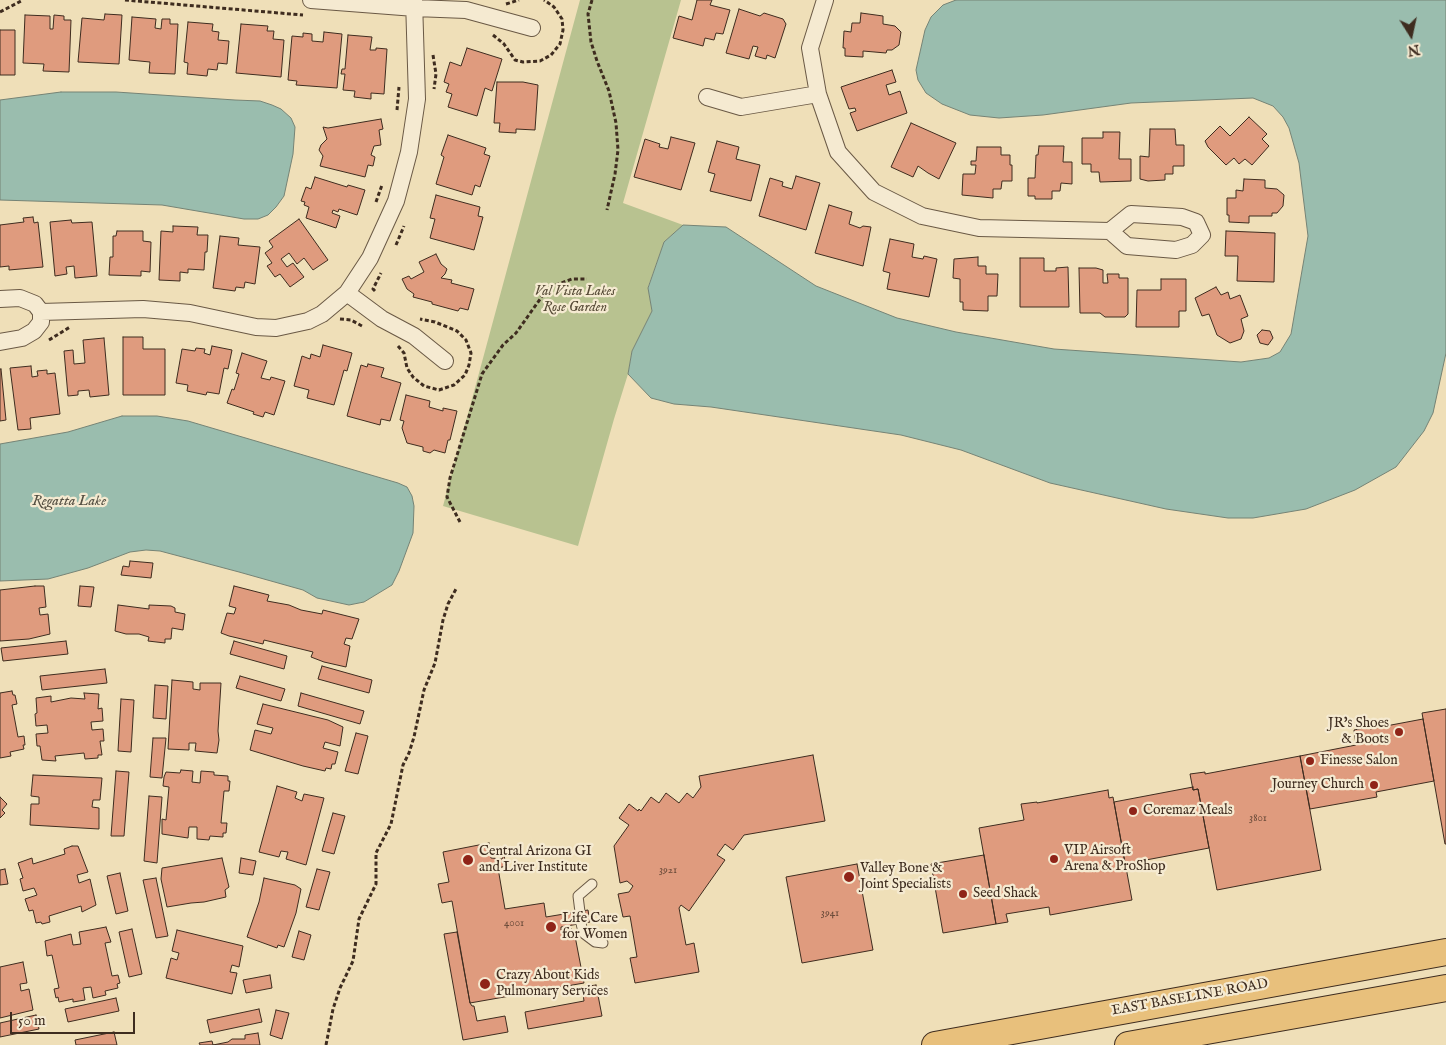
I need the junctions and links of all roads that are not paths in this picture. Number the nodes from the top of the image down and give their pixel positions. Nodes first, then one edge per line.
1 (825, 0) edge
2 (415, 4) edge
3 (310, 8) edge
4 (532, 28) dead end
5 (818, 94) junction
6 (707, 96) dead end
7 (1110, 231) junction
8 (347, 294) junction
9 (0, 298) edge
10 (41, 312) junction
11 (0, 342) edge
12 (445, 361) dead end
13 (592, 884) dead end
14 (580, 912) dead end
15 (582, 923) dead end
16 (603, 943) dead end
17 (1446, 952) edge
18 (1446, 988) edge
19 (935, 1045) edge
20 (1128, 1045) edge

1 - 5 street
2 - 3 street
2 - 4 street
2 - 8 street
5 - 6 street
5 - 7 street
7 - 7 street
8 - 10 street
8 - 12 street
9 - 10 street
10 - 11 street
13 - 14 lane
15 - 16 lane
17 - 19 main road, EAST BASELINE ROAD
18 - 20 main road

